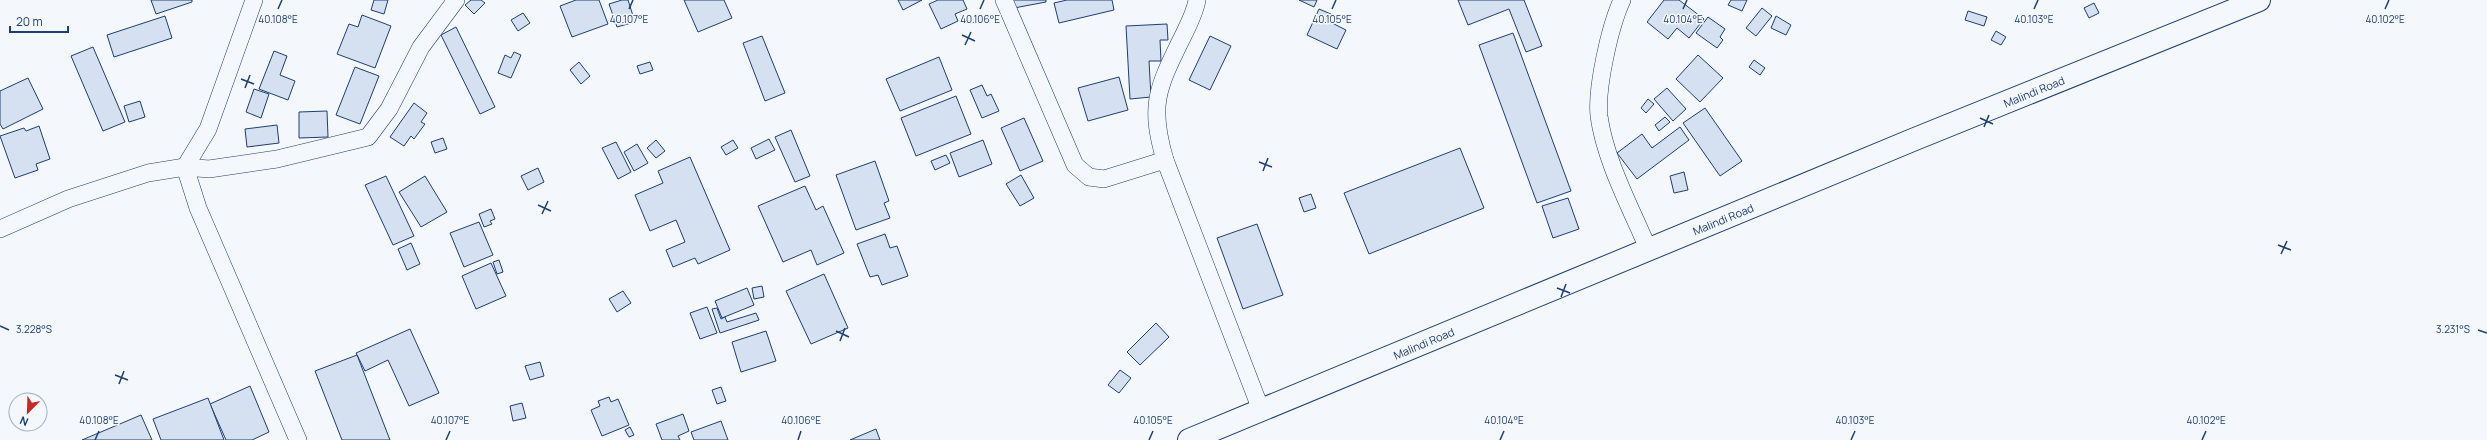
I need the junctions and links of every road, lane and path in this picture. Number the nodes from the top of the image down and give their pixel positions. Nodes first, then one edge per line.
1 (254, 0) edge
2 (456, 0) edge
3 (1004, 0) edge
4 (1197, 0) edge
5 (1622, 0) edge
6 (2259, 0) edge
7 (1165, 160) junction
8 (185, 167) junction
9 (0, 229) edge
10 (1649, 251) junction
11 (1261, 410) junction
12 (298, 440) edge
13 (1189, 440) edge

1 - 8 street
2 - 8 street
3 - 7 street
4 - 7 street
5 - 10 street
6 - 10 highway, Malindi Road
7 - 11 street
8 - 9 street
8 - 12 street
10 - 11 highway, Malindi Road
11 - 13 highway, Malindi Road

